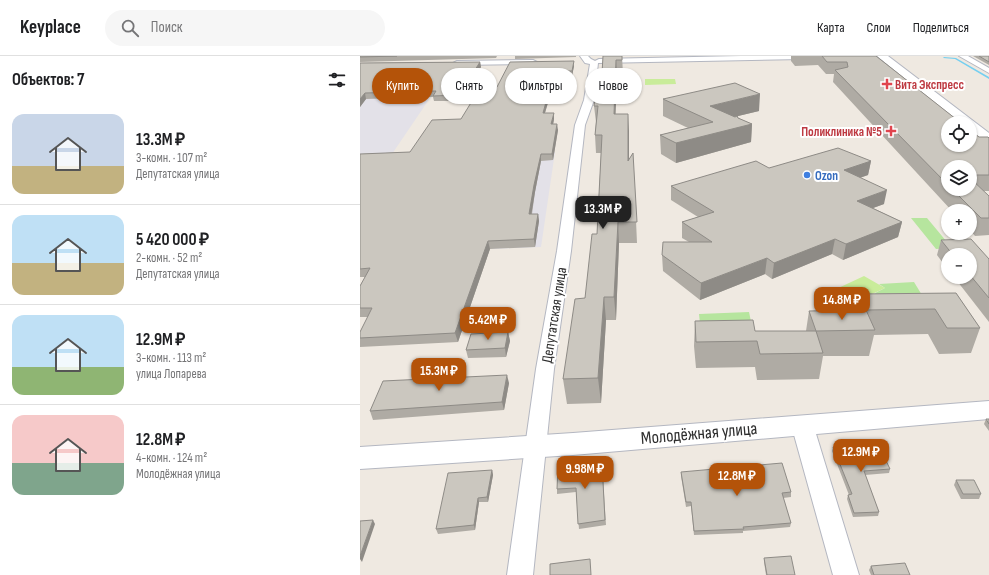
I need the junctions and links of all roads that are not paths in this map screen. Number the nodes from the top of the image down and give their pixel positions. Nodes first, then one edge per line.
1 (857, 56) edge
2 (882, 56) edge
3 (964, 56) edge
4 (768, 57) edge
5 (583, 59) edge
6 (542, 62) edge
7 (448, 63) edge
8 (989, 71) edge
9 (959, 116) edge
10 (977, 130) edge
11 (989, 139) edge
12 (989, 410) edge
13 (802, 424) junction
14 (536, 446) junction
15 (360, 458) edge
16 (520, 575) edge
17 (846, 575) edge

1 - 4 street
2 - 9 street
3 - 8 street
4 - 5 street
5 - 14 street, Депутатская улица
6 - 7 street
10 - 11 street
12 - 13 street, Молодёжная улица
13 - 14 street, Молодёжная улица
13 - 17 street
14 - 15 street, Молодёжная улица
14 - 16 street, Депутатская улица

